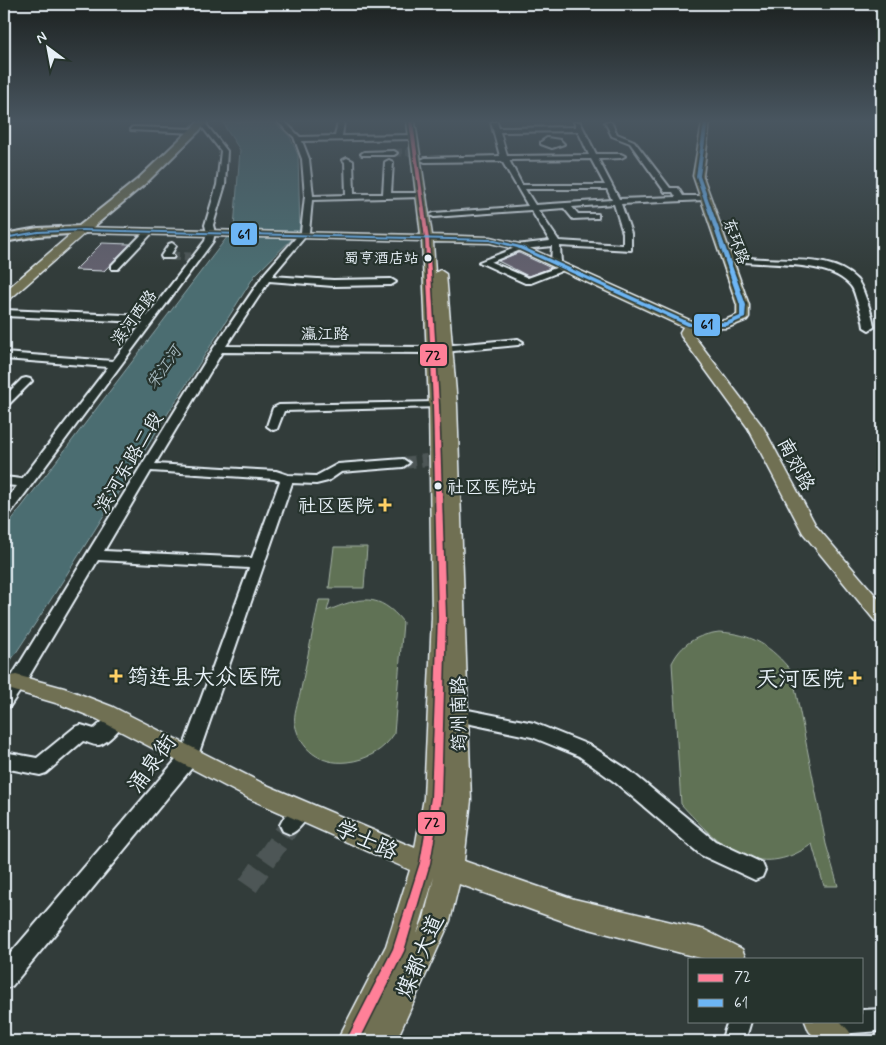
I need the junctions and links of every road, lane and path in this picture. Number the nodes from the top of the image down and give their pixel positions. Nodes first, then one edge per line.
1 (153, 171) edge
2 (222, 171) edge
3 (306, 171) edge
4 (349, 171) edge
5 (388, 171) edge
6 (417, 171) edge
7 (427, 171) edge
8 (511, 171) edge
9 (601, 171) edge
10 (654, 171) edge
11 (699, 171) edge
12 (557, 185) junction
13 (520, 187) junction
14 (590, 187) junction
15 (609, 187) junction
16 (422, 195) junction
17 (387, 196) junction
18 (556, 196) dead end
19 (565, 196) dead end
20 (350, 197) junction
21 (307, 198) junction
22 (680, 198) junction
23 (704, 198) junction
24 (616, 202) junction
25 (568, 206) junction
26 (534, 208) junction
27 (434, 215) junction
28 (595, 216) dead end
29 (82, 230) junction
30 (149, 232) junction
31 (211, 233) junction
32 (302, 235) junction
33 (4, 238) edge
34 (432, 239) junction
35 (556, 243) junction
36 (172, 246) dead end
37 (519, 246) junction
38 (170, 256) dead end
39 (726, 257) junction
40 (560, 266) junction
41 (115, 267) dead end
42 (266, 278) junction
43 (391, 282) dead end
44 (4, 298) edge
45 (4, 313) edge
46 (149, 319) junction
47 (690, 325) junction
48 (869, 328) dead end
49 (518, 342) dead end
50 (218, 349) junction
51 (440, 349) junction
52 (4, 356) edge
53 (116, 364) junction
54 (26, 381) dead end
55 (4, 403) edge
56 (436, 405) junction
57 (273, 426) dead end
58 (403, 463) tunnel mouth
59 (147, 467) junction
60 (287, 479) junction
61 (4, 481) edge
62 (26, 483) junction
63 (4, 512) edge
64 (95, 555) junction
65 (258, 563) junction
66 (882, 616) edge
67 (7, 687) edge
68 (458, 715) junction
69 (116, 719) junction
70 (189, 758) junction
71 (4, 760) edge
72 (438, 866) junction
73 (755, 870) dead end
74 (730, 958) edge
75 (4, 978) edge
76 (882, 1020) edge
77 (740, 1022) edge
78 (827, 1029) edge
79 (352, 1041) edge
80 (381, 1041) edge
81 (733, 1041) edge

1 - 29 highway
2 - 31 street, 滨河西路
3 - 21 street, 滨河东路二段
4 - 20 street
5 - 17 street
6 - 16 main road
7 - 27 main road
8 - 13 street
9 - 15 street
10 - 22 street
11 - 23 main road, 东环路
12 - 13 street
12 - 14 street
12 - 18 street
13 - 26 street
14 - 15 street
14 - 19 street
15 - 24 street
16 - 17 street
16 - 34 main road
17 - 20 street
20 - 21 street
21 - 32 street, 滨河东路二段
22 - 23 street
22 - 24 street
23 - 39 main road, 东环路
24 - 25 street
24 - 35 street
25 - 26 street
25 - 28 street
26 - 27 street
26 - 35 street
27 - 34 main road
29 - 30 main road
29 - 33 highway
29 - 44 main road
30 - 31 main road
30 - 41 street
31 - 32 main road
31 - 46 street, 滨河西路
32 - 34 main road
32 - 42 street, 滨河东路二段
34 - 37 main road
34 - 51 main road
35 - 37 street
35 - 40 street
36 - 38 street
37 - 40 main road
37 - 40 street
39 - 47 main road, 东环路
39 - 48 street
40 - 47 main road
42 - 43 street
42 - 50 street, 滨河东路二段
45 - 46 street
46 - 53 street, 滨河西路
47 - 66 main road, 南郊路
49 - 51 street, 瀛江路
50 - 51 street, 瀛江路
50 - 59 street, 滨河东路二段
51 - 56 main road, 筠州南路
51 - 68 main road, 筠州南路
52 - 53 street
53 - 62 street, 滨河西路
54 - 55 street
56 - 57 street
56 - 72 main road, 筠州南路
58 - 60 street
59 - 60 street
59 - 64 street, 滨河东路二段
60 - 65 street, 涌泉街
61 - 62 street
62 - 63 street, 滨河西路
64 - 65 street
64 - 67 street, 滨河东路二段
65 - 70 street, 涌泉街
67 - 69 main road, 学士路
68 - 72 main road, 筠州南路
68 - 73 street
69 - 70 main road, 学士路
69 - 71 street
70 - 72 main road, 学士路
70 - 75 street, 涌泉街
72 - 74 main road, 学士路
72 - 79 main road, 煤都大道
72 - 80 main road, 煤都大道
76 - 78 street
77 - 81 street

